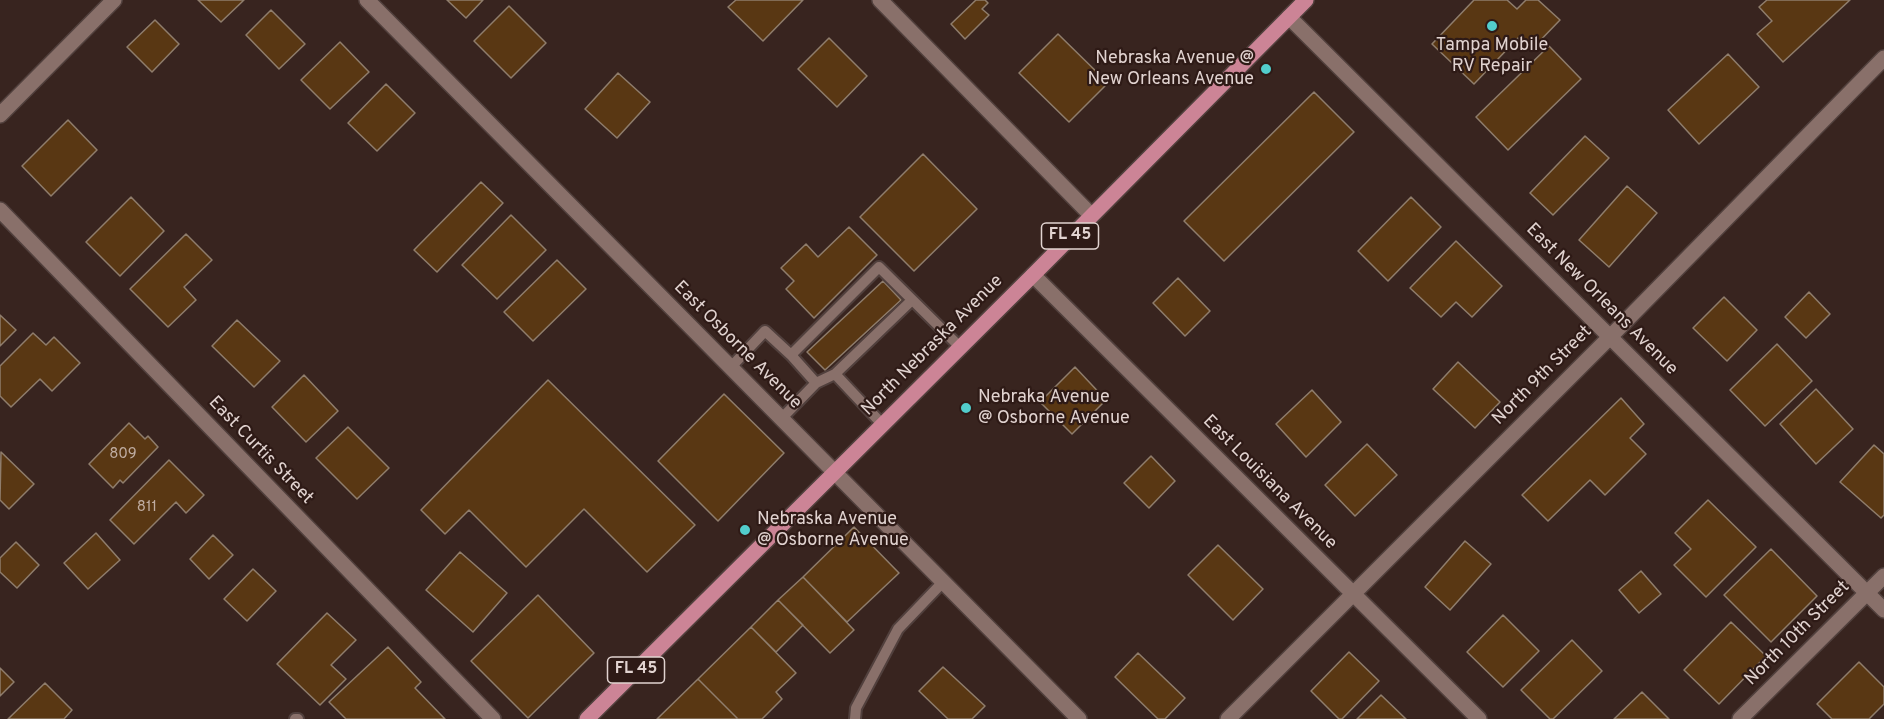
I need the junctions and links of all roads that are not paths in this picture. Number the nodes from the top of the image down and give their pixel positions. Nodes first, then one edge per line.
1 (114, 0) edge
2 (367, 0) edge
3 (880, 0) edge
4 (1306, 0) edge
5 (1289, 17) junction
6 (1884, 58) edge
7 (0, 115) edge
8 (0, 210) edge
9 (1091, 215) junction
10 (1033, 275) junction
11 (911, 301) junction
12 (1610, 337) junction
13 (960, 347) junction
14 (791, 355) junction
15 (731, 367) junction
16 (834, 374) junction
17 (816, 383) junction
18 (782, 418) junction
19 (882, 424) junction
20 (834, 472) junction
21 (1884, 576) edge
22 (943, 582) junction
23 (1867, 593) junction
24 (1353, 594) junction
25 (1884, 610) edge
26 (493, 719) edge
27 (587, 719) edge
28 (855, 719) edge
29 (1079, 719) edge
30 (1228, 719) edge
31 (1479, 719) edge
32 (1740, 719) edge

1 - 7 street
2 - 15 street, East Osborne Avenue
3 - 9 street
4 - 5 main road, North Nebraska Avenue / FL 45
5 - 9 main road, North Nebraska Avenue / FL 45
5 - 12 street, East New Orleans Avenue
6 - 12 street, North 9th Street
8 - 26 street, East Curtis Street
9 - 10 main road, North Nebraska Avenue / FL 45
10 - 13 main road, North Nebraska Avenue / FL 45
10 - 24 street, East Louisiana Avenue
11 - 13 lane
11 - 14 lane
11 - 16 lane
12 - 23 street, East New Orleans Avenue
12 - 24 street, North 9th Street
13 - 19 main road, North Nebraska Avenue / FL 45
14 - 15 lane
14 - 17 lane
15 - 18 street, East Osborne Avenue
16 - 17 lane
16 - 19 lane
17 - 18 lane
18 - 20 street, East Osborne Avenue
19 - 20 main road, North Nebraska Avenue / FL 45
20 - 22 street, East Osborne Avenue
20 - 27 main road, North Nebraska Avenue / FL 45
21 - 23 street, North 10th Street
22 - 28 lane
22 - 29 street, East Osborne Avenue
23 - 25 street, East New Orleans Avenue
23 - 32 street, North 10th Street
24 - 30 street, North 9th Street
24 - 31 street, East Louisiana Avenue

